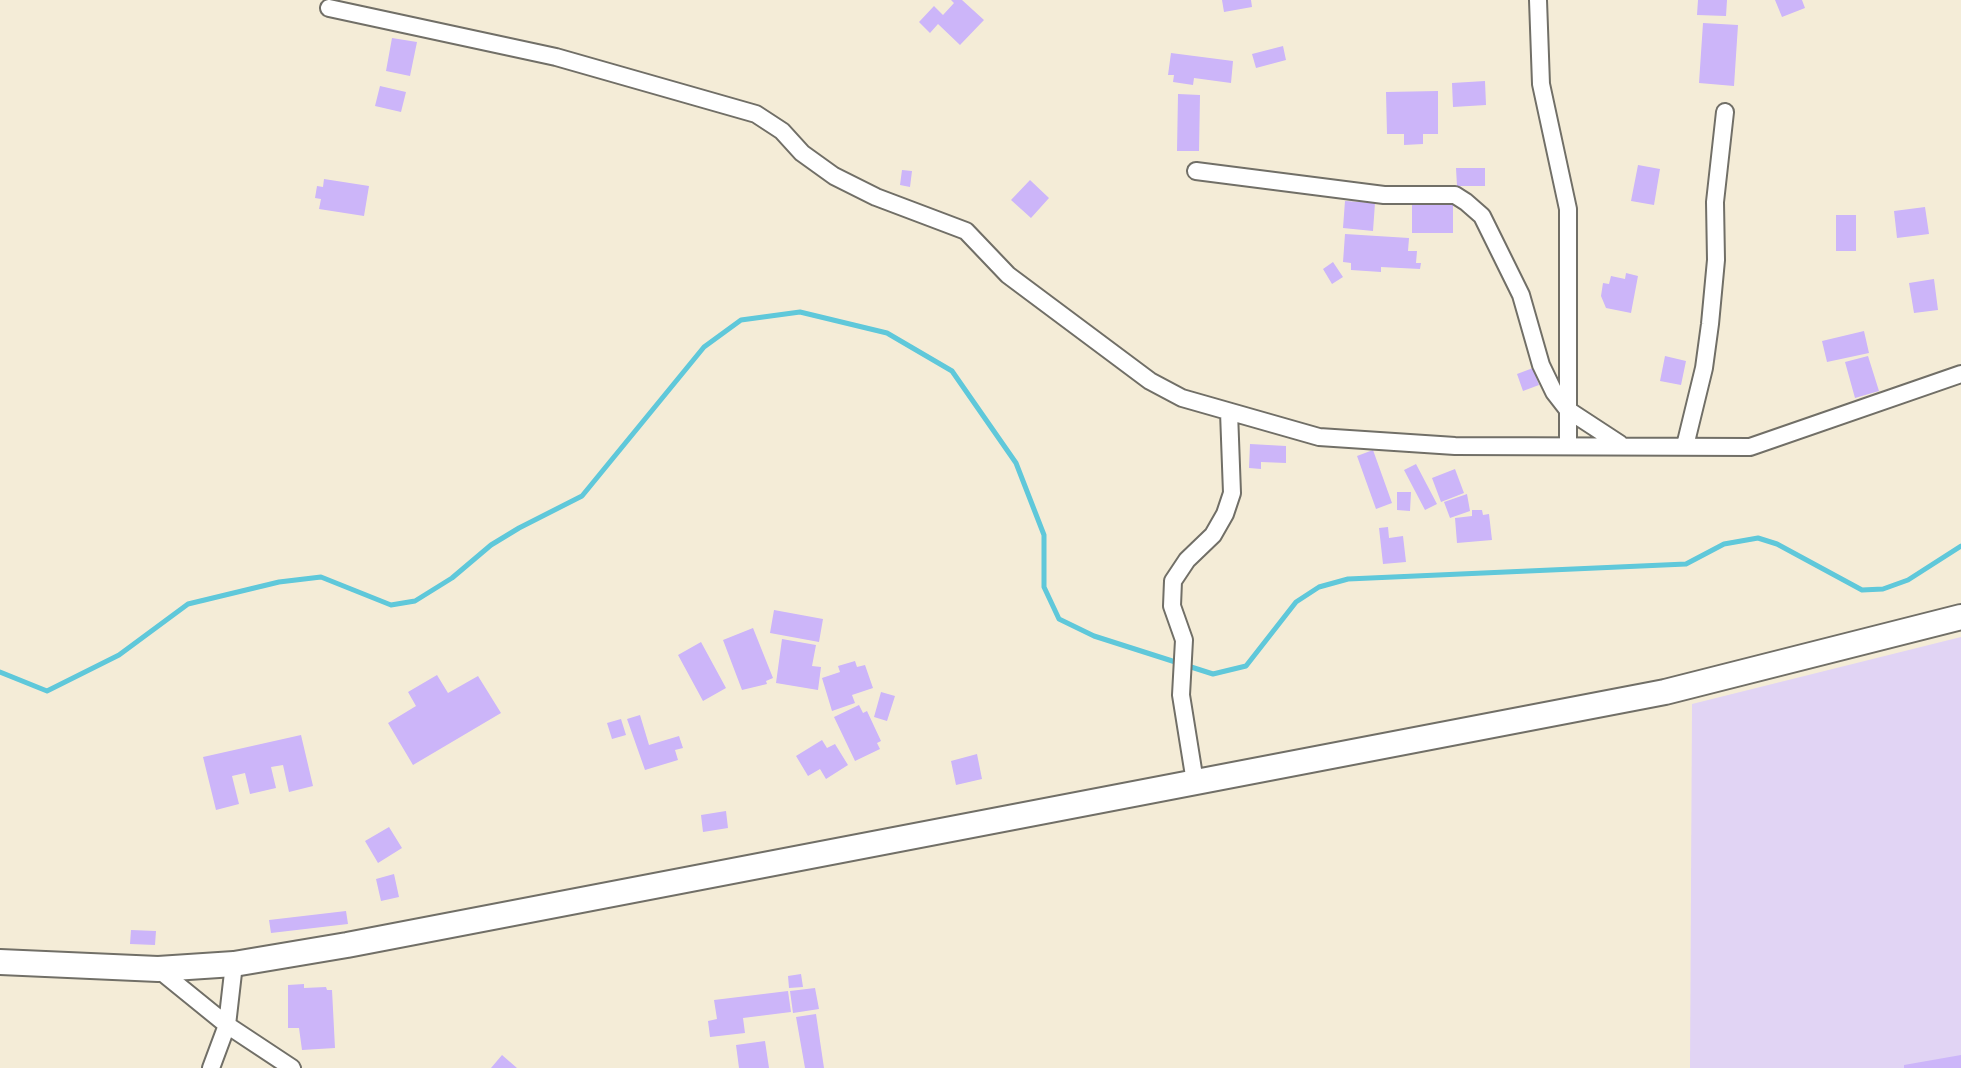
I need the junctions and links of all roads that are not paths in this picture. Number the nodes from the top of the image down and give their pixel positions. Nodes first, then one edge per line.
1 (1538, 0) edge
2 (329, 8) dead end
3 (1725, 112) dead end
4 (1196, 171) dead end
5 (1961, 374) edge
6 (1568, 410) junction
7 (1229, 412) junction
8 (1568, 444) junction
9 (1622, 445) junction
10 (1685, 446) junction
11 (1961, 617) edge
12 (1195, 782) junction
13 (0, 962) edge
14 (234, 964) junction
15 (158, 969) junction
16 (227, 1025) junction
17 (211, 1068) edge
18 (292, 1068) edge

1 - 6 street
2 - 7 street
3 - 10 street
4 - 6 street
5 - 10 street
6 - 8 street
6 - 9 street
7 - 8 street
7 - 12 street
8 - 9 street
9 - 10 street
11 - 12 main road
12 - 14 main road
13 - 15 main road
14 - 15 main road
14 - 16 street
15 - 16 street
16 - 17 street
16 - 18 street

